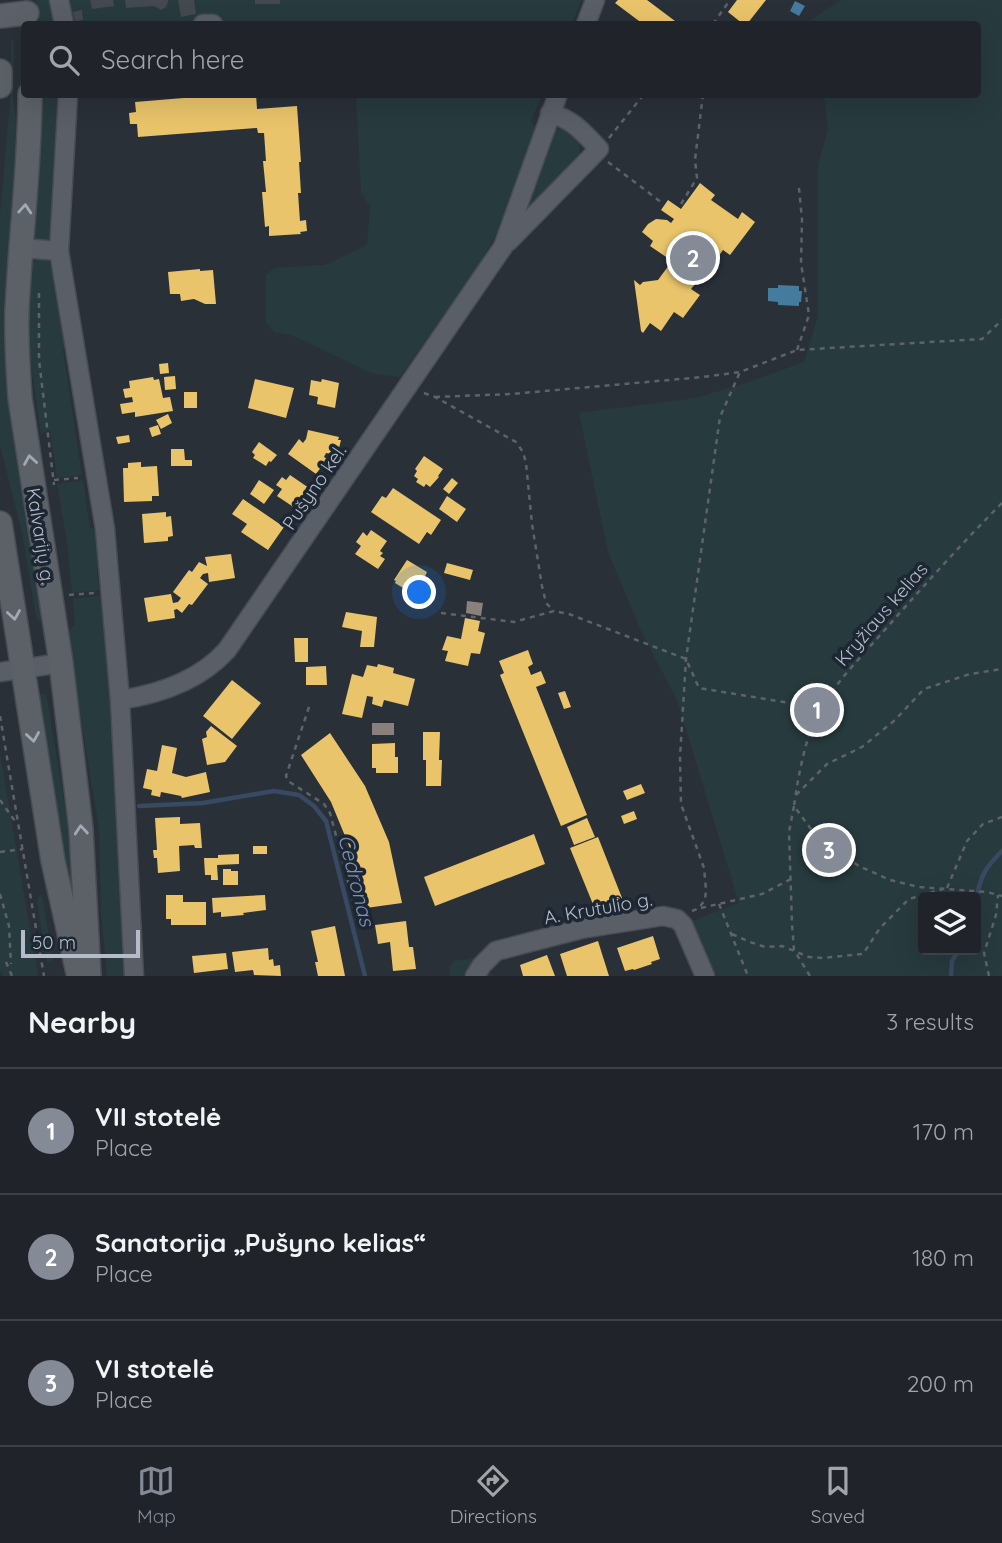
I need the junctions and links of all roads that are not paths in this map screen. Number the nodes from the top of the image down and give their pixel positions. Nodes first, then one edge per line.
1 (59, 0) edge
2 (595, 0) edge
3 (27, 12) edge
4 (0, 16) edge
5 (63, 21) edge
6 (587, 21) edge
7 (0, 71) edge
8 (0, 86) edge
9 (30, 98) edge
10 (68, 98) edge
11 (556, 98) edge
12 (550, 113) junction
13 (503, 247) junction
14 (22, 248) junction
15 (59, 251) junction
16 (0, 523) edge
17 (61, 663) junction
18 (11, 671) edge
19 (120, 700) junction
20 (79, 976) edge
21 (89, 976) edge
22 (134, 976) edge
23 (475, 976) edge
24 (705, 976) edge

1 - 5 street
2 - 6 street
3 - 4 main road
7 - 8 main road
14 -> 9 main road, Kalvarijų g.
10 - 15 street
11 - 12 street, Pušyno kel.
12 - 13 street, Pušyno kel.
12 - 13 street, Pušyno kel.
13 - 19 street, Pušyno kel.
14 - 15 street
17 -> 14 main road, Kalvarijų g.
15 - 19 street
16 -> 18 main road, Kalvarijų g.
17 - 18 street
21 -> 17 main road, Kalvarijų g.
18 -> 20 main road, Kalvarijų g.
19 - 22 street
23 - 24 street, A. Krutulio g.

